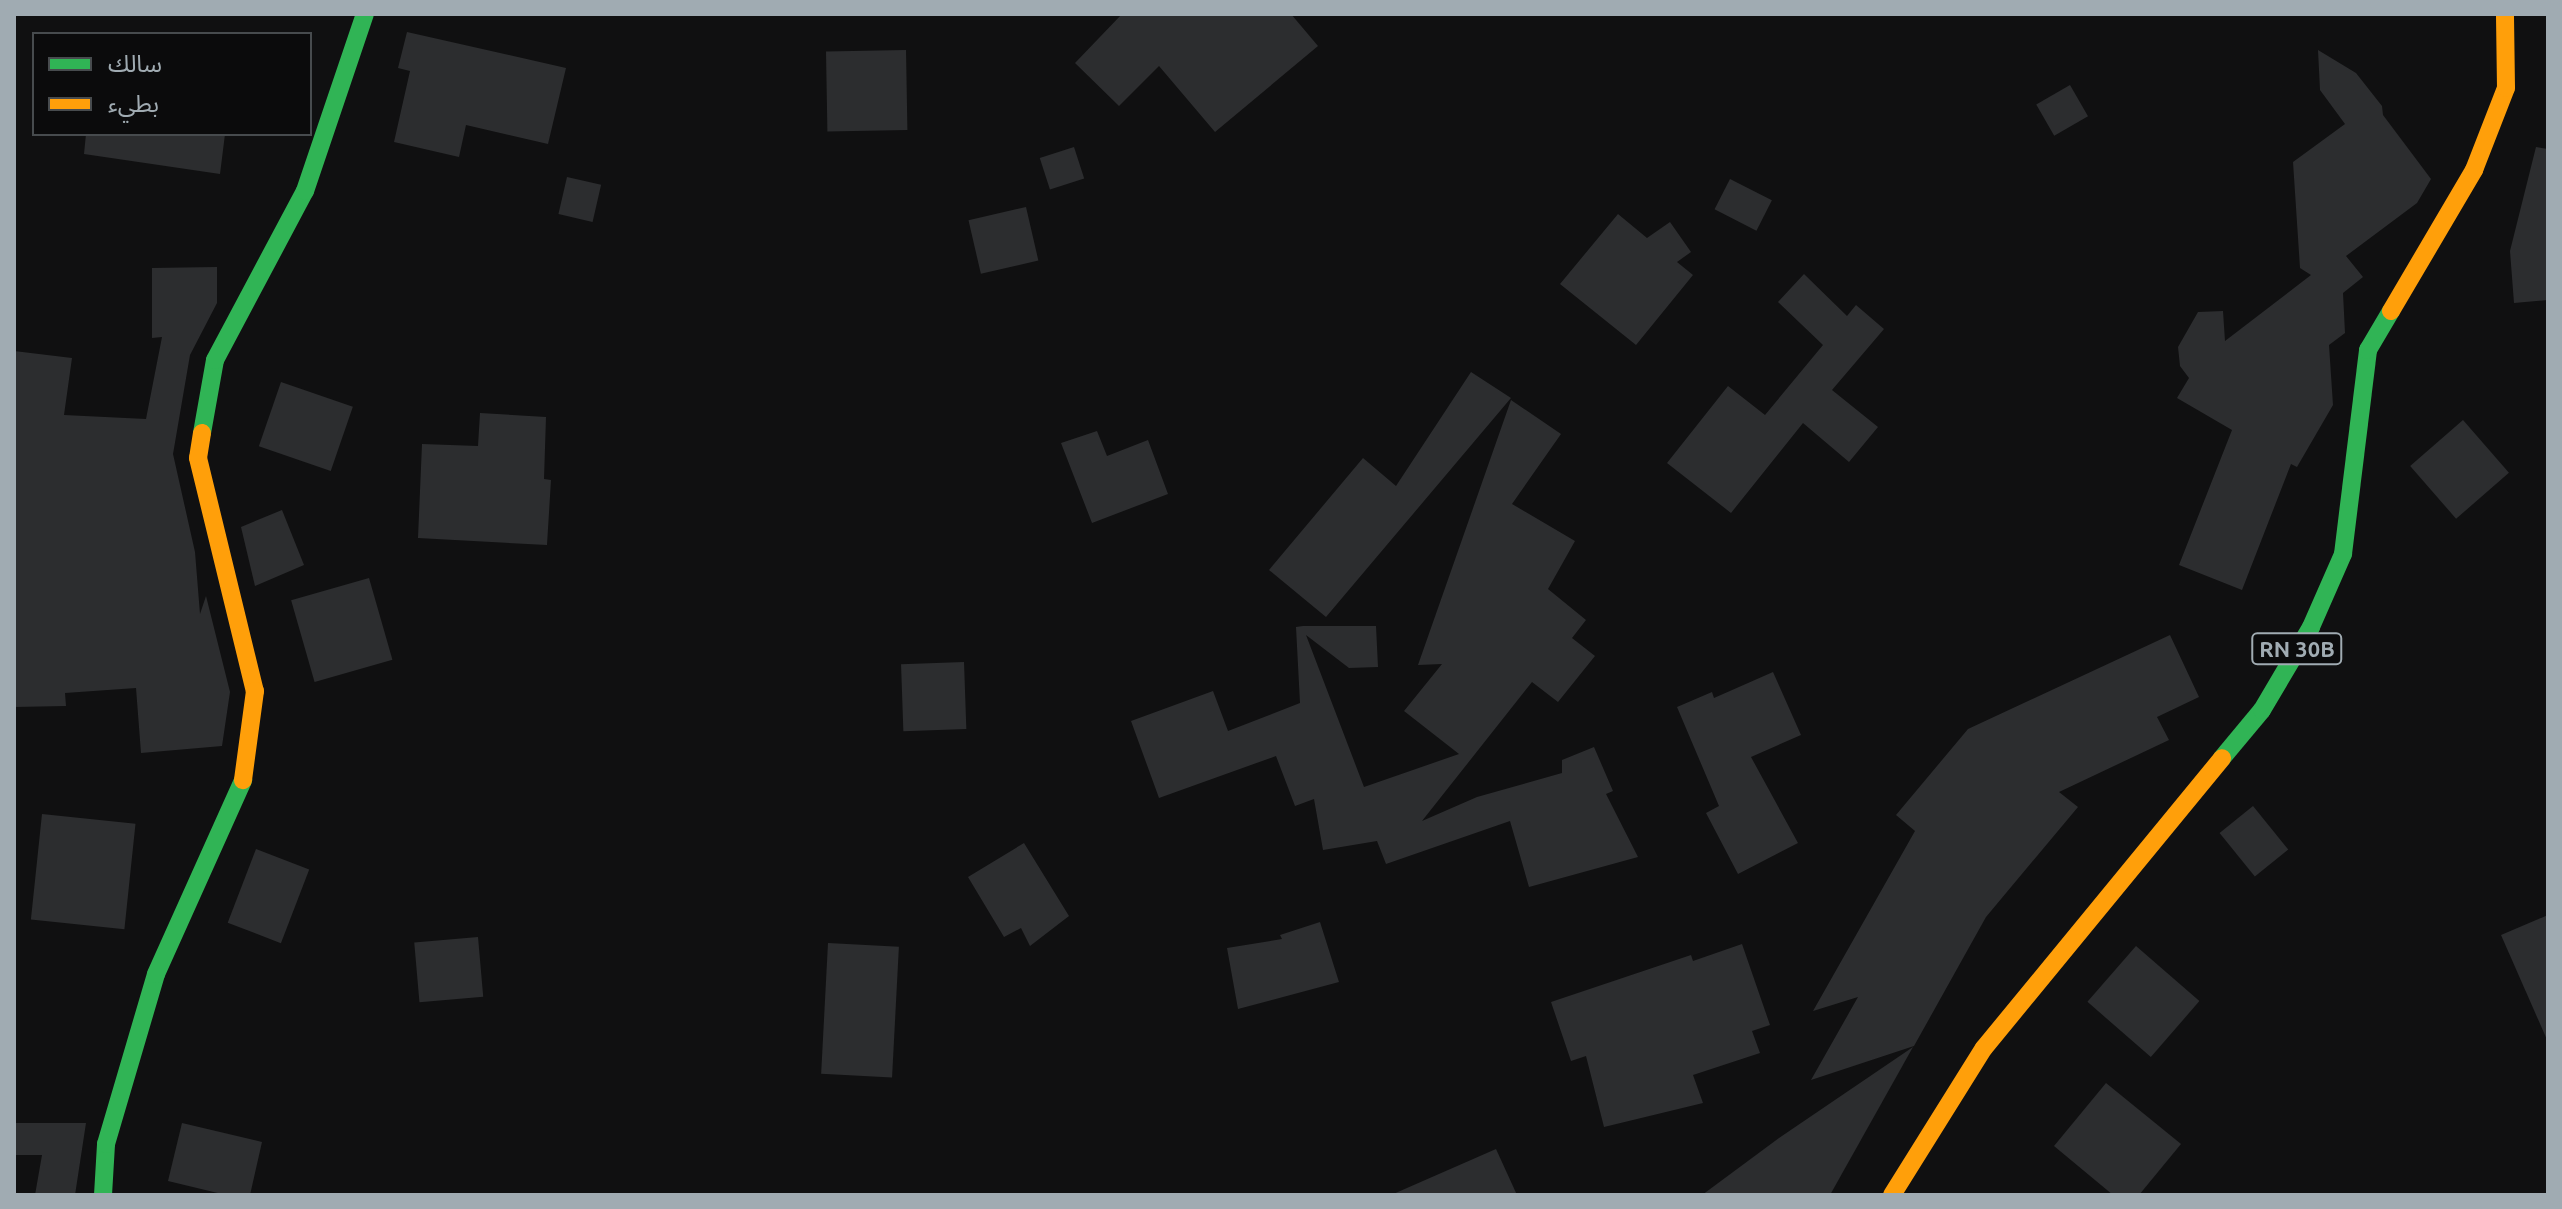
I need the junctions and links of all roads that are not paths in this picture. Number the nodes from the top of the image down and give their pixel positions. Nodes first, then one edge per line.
1 (365, 14) edge
2 (2505, 14) edge
3 (103, 1195) edge
4 (1892, 1195) edge

1 - 3 main road
2 - 4 main road, RN 30B

